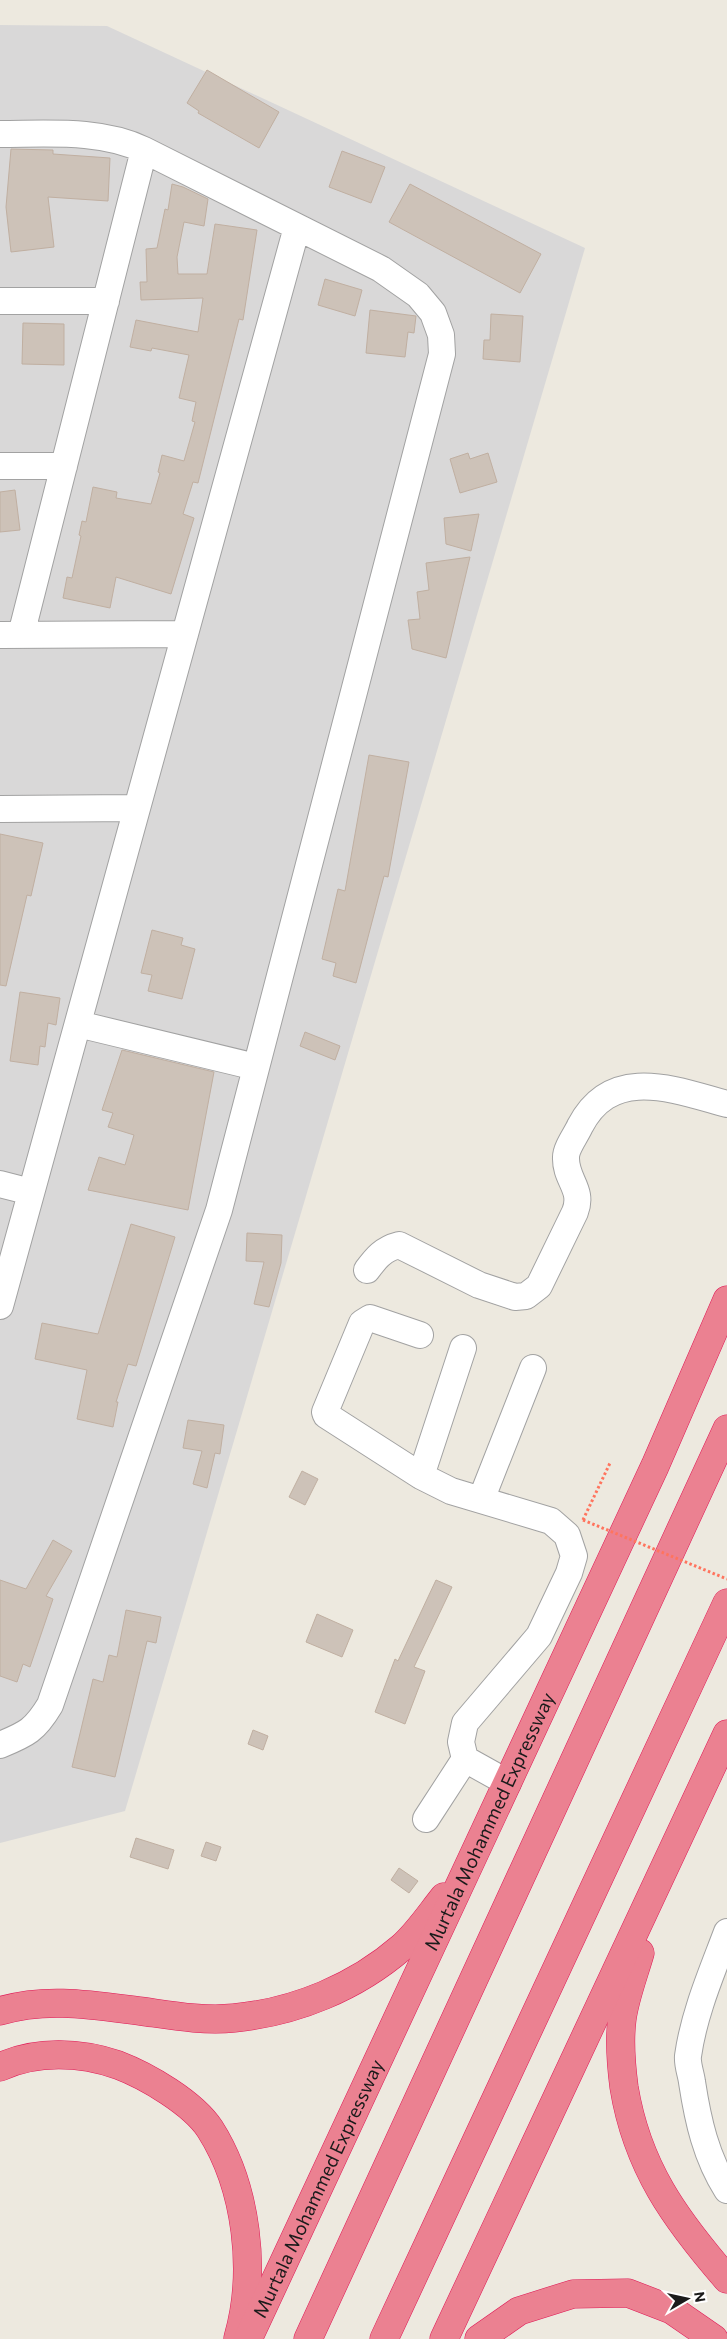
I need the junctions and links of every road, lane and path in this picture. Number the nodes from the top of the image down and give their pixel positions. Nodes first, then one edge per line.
1 (0, 134) edge
2 (144, 150) junction
3 (296, 227) junction
4 (0, 301) edge
5 (106, 301) junction
6 (0, 466) edge
7 (64, 466) junction
8 (185, 634) junction
9 (11, 635) edge
10 (137, 808) junction
11 (0, 809) edge
12 (78, 1024) junction
13 (256, 1067) junction
14 (727, 1104) edge
15 (0, 1184) edge
16 (31, 1192) junction
17 (367, 1270) dead end
18 (727, 1300) edge
19 (0, 1306) edge
20 (420, 1335) dead end
21 (463, 1348) dead end
22 (533, 1368) dead end
23 (727, 1429) edge
24 (610, 1462) dead end
25 (421, 1476) junction
26 (481, 1500) junction
27 (727, 1579) edge
28 (727, 1603) edge
29 (727, 1734) edge
30 (0, 1745) edge
31 (465, 1759) junction
32 (508, 1783) junction
33 (426, 1819) dead end
34 (487, 1828) junction
35 (671, 1857) junction
36 (727, 1932) edge
37 (0, 2011) edge
38 (0, 2067) edge
39 (727, 2190) edge
40 (727, 2279) edge
41 (238, 2339) edge
42 (248, 2339) edge
43 (308, 2339) edge
44 (384, 2339) edge
45 (444, 2339) edge
46 (480, 2339) edge
47 (714, 2339) edge

1 - 2 street
2 - 3 street
2 - 5 street
3 - 8 street
3 - 13 street
4 - 5 street
5 - 7 street
6 - 7 street
7 - 9 street
8 - 9 street
8 - 10 street
10 - 11 street
10 - 12 street
12 - 13 street
12 - 16 street
13 - 30 street
14 - 17 street
15 - 16 street
16 - 19 street
18 - 32 highway, Murtala Mohammed Expressway
20 - 25 street
21 - 25 street
22 - 26 street
23 - 43 highway
24 - 27 path, bridge
25 - 26 street
26 - 31 street
28 - 44 highway
29 - 35 highway
31 - 32 street
31 - 33 street
32 - 34 highway, Murtala Mohammed Expressway
34 - 37 highway
34 - 42 highway, Murtala Mohammed Expressway
35 - 40 highway
35 - 45 highway
36 - 39 street
38 - 41 highway
46 - 47 highway

